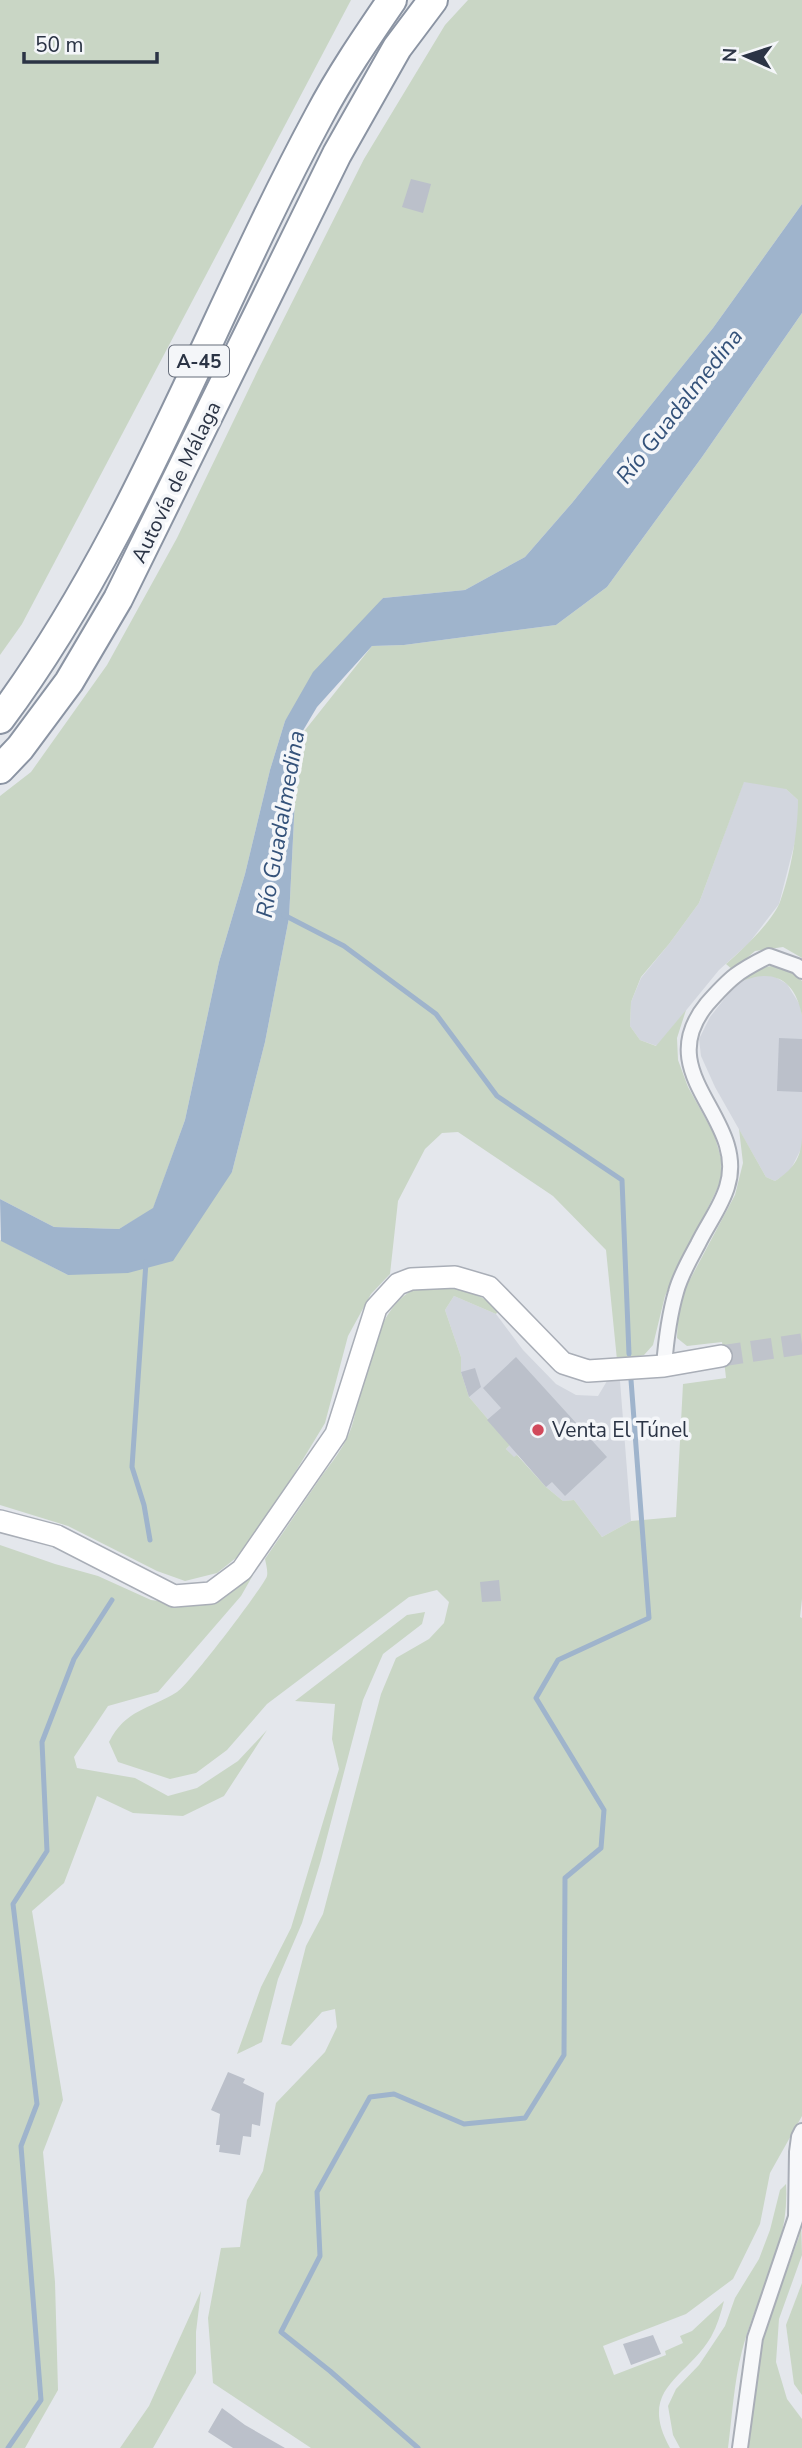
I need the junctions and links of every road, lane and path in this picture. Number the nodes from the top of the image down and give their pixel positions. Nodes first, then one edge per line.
1 (392, 0) edge
2 (433, 0) edge
3 (0, 719) edge
4 (0, 769) edge
5 (802, 971) edge
6 (721, 1356) tunnel mouth
7 (664, 1366) junction
8 (0, 1521) edge
9 (802, 2131) edge
10 (740, 2448) edge

1 - 3 highway, Autovía de Málaga / A-45
2 - 4 highway, Autovía de Málaga / A-45
5 - 7 street
6 - 7 street
7 - 8 street
9 - 10 street

